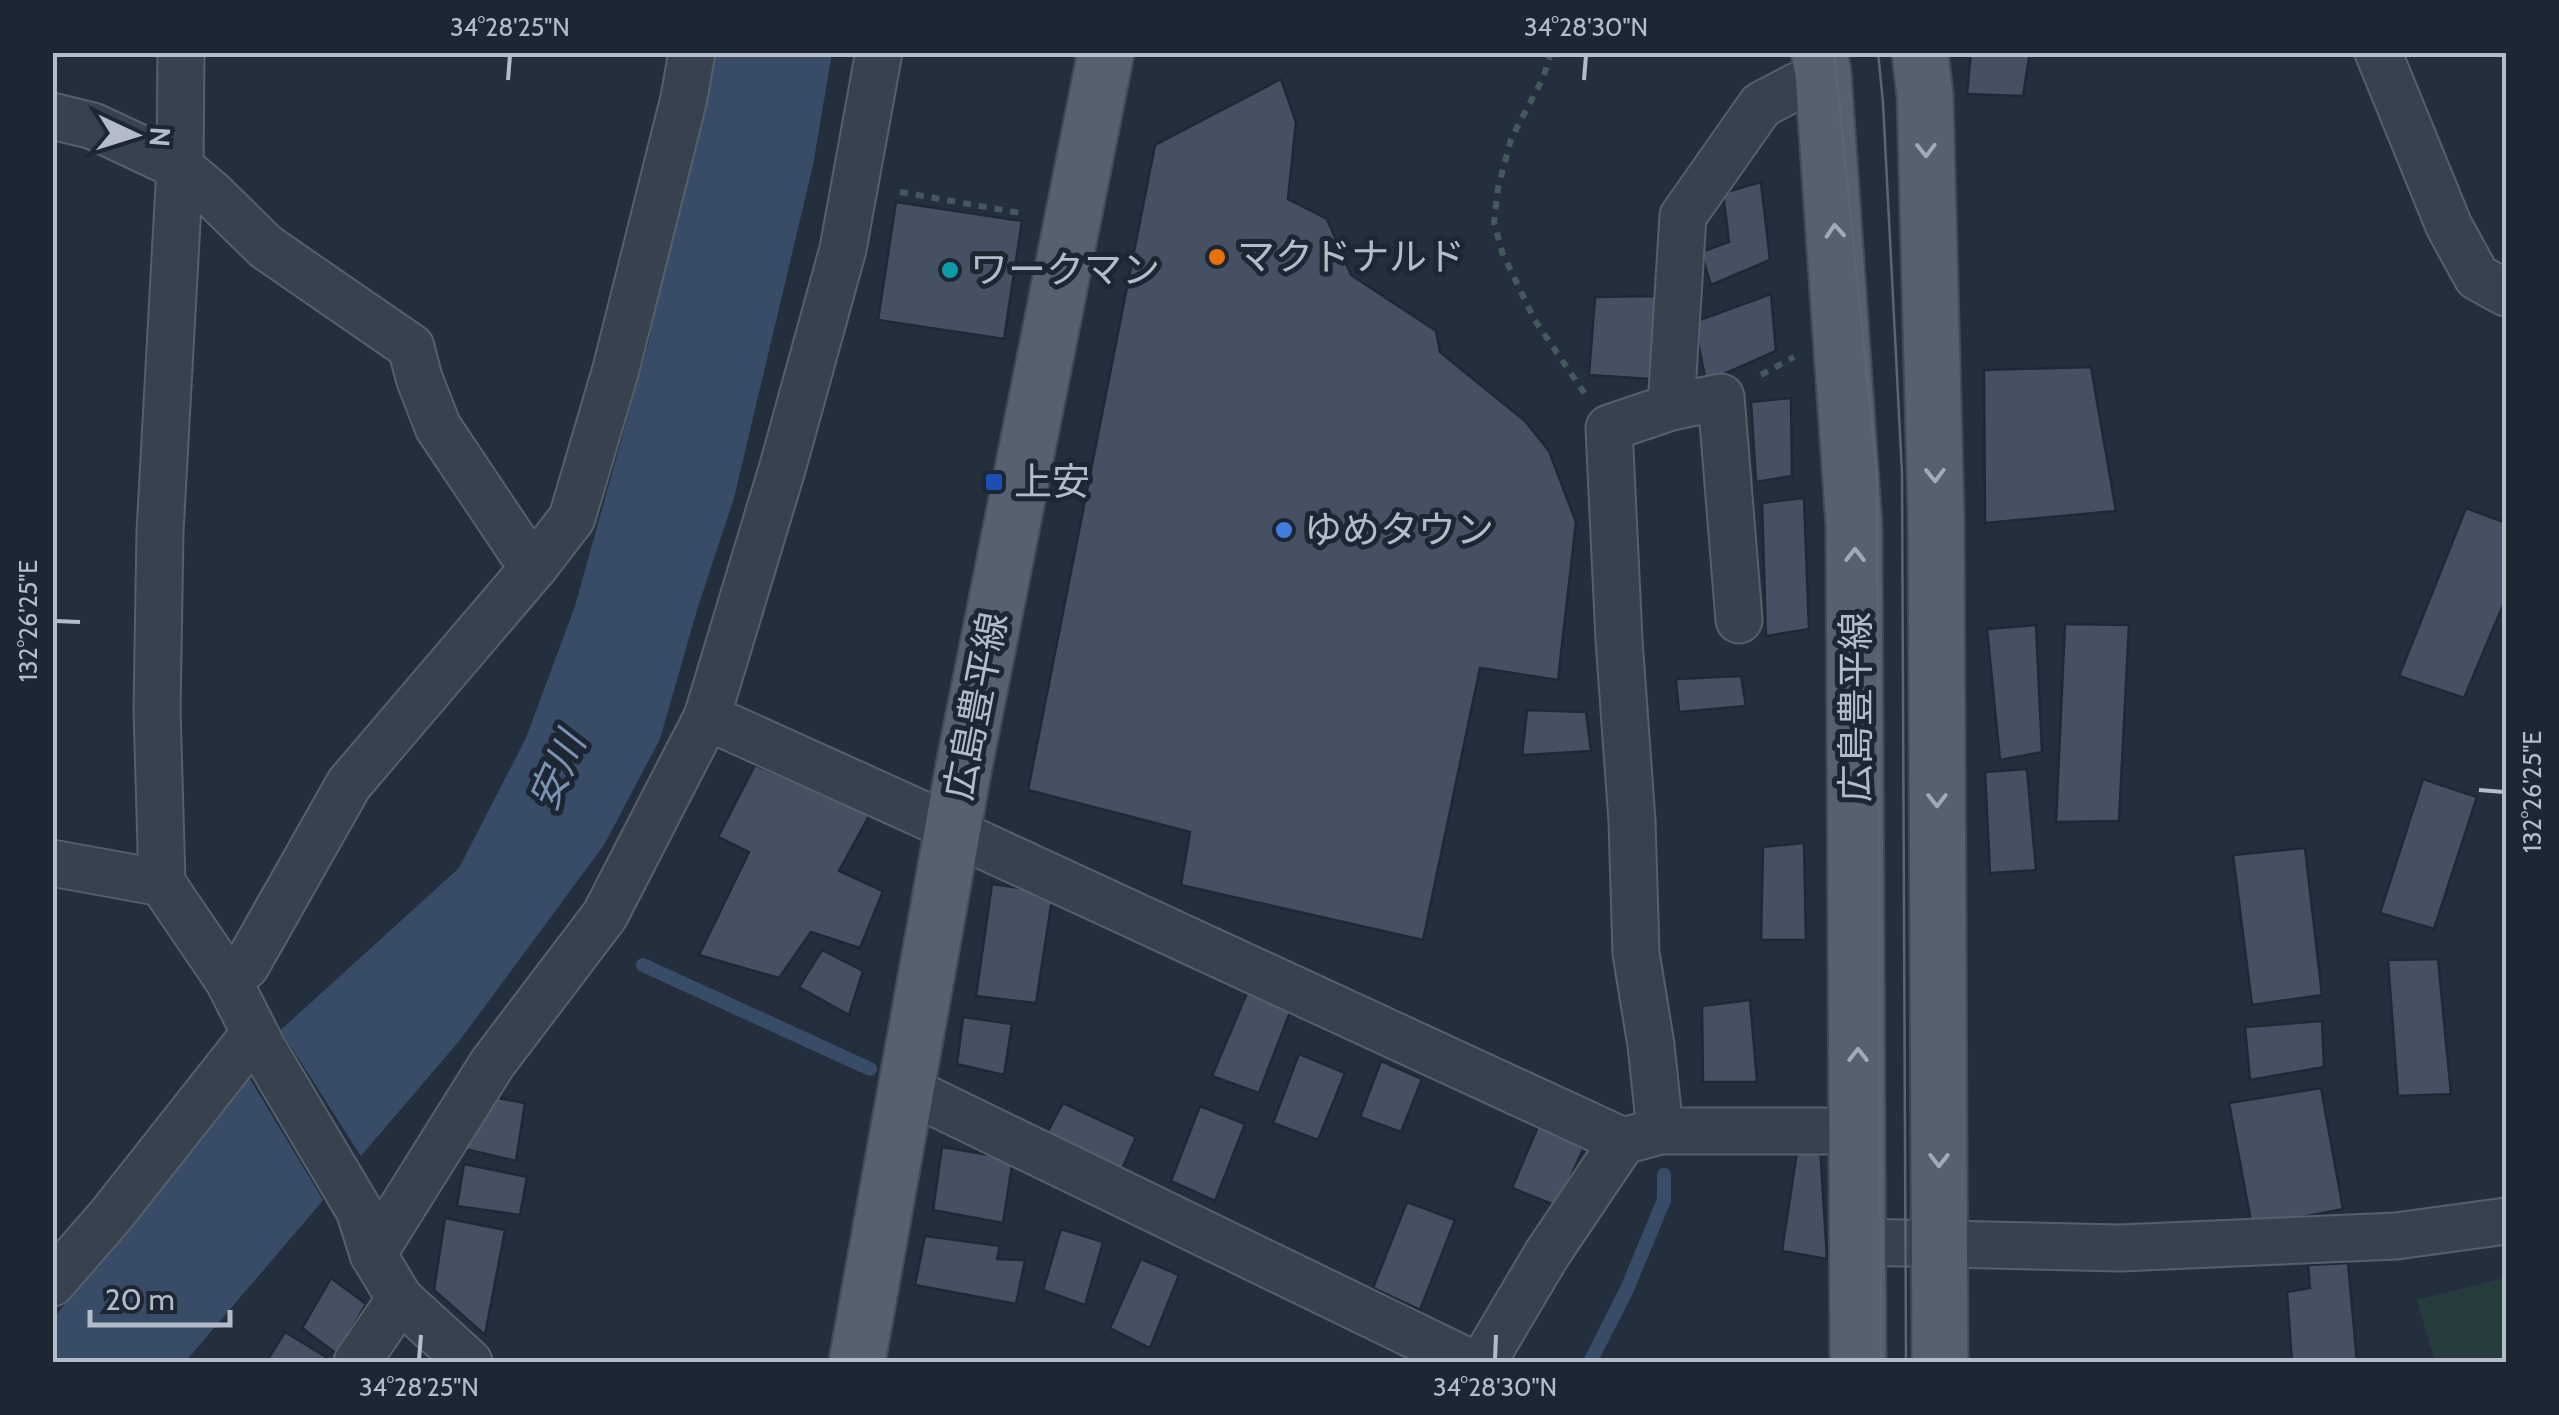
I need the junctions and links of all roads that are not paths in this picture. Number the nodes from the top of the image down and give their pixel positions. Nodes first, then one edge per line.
1 (180, 52) edge
2 (692, 52) edge
3 (879, 52) edge
4 (1106, 52) edge
5 (1920, 52) edge
6 (2378, 52) edge
7 (1808, 69) edge
8 (52, 116) edge
9 (180, 167) junction
10 (2506, 294) edge
11 (1672, 406) junction
12 (536, 566) junction
13 (1738, 620) dead end
14 (707, 717) junction
15 (952, 834) junction
16 (52, 863) edge
17 (162, 883) junction
18 (228, 980) junction
19 (258, 1040) junction
20 (908, 1087) junction
21 (1858, 1131) junction
22 (1642, 1136) junction
23 (2506, 1221) edge
24 (1856, 1242) junction
25 (1940, 1244) junction
26 (373, 1254) junction
27 (52, 1282) edge
28 (400, 1298) junction
29 (356, 1362) edge
30 (470, 1362) edge
31 (857, 1362) edge
32 (1469, 1362) edge
33 (1482, 1362) edge
34 (1858, 1362) edge
35 (1940, 1362) edge

1 - 9 street
2 - 12 street
3 - 14 street
4 - 15 main road, 広島豊平線
5 -> 25 main road
6 - 10 street
7 - 11 street
21 -> 7 main road, 広島豊平線
8 - 9 street
9 - 12 street
9 - 17 street
11 - 13 street
11 - 22 street
12 - 18 street
14 - 15 street
14 - 26 street
15 - 20 main road, 広島豊平線
15 - 22 street
16 - 17 street
17 - 18 street
18 - 19 street
19 - 26 street
19 - 27 street
20 - 31 main road, 広島豊平線
20 - 32 street
21 - 22 street
21 - 24 main road, 広島豊平線
22 - 33 street
23 - 25 street
24 - 25 street
24 - 34 main road, 広島豊平線
25 - 35 main road
26 - 28 street
28 - 29 street
28 - 30 street

